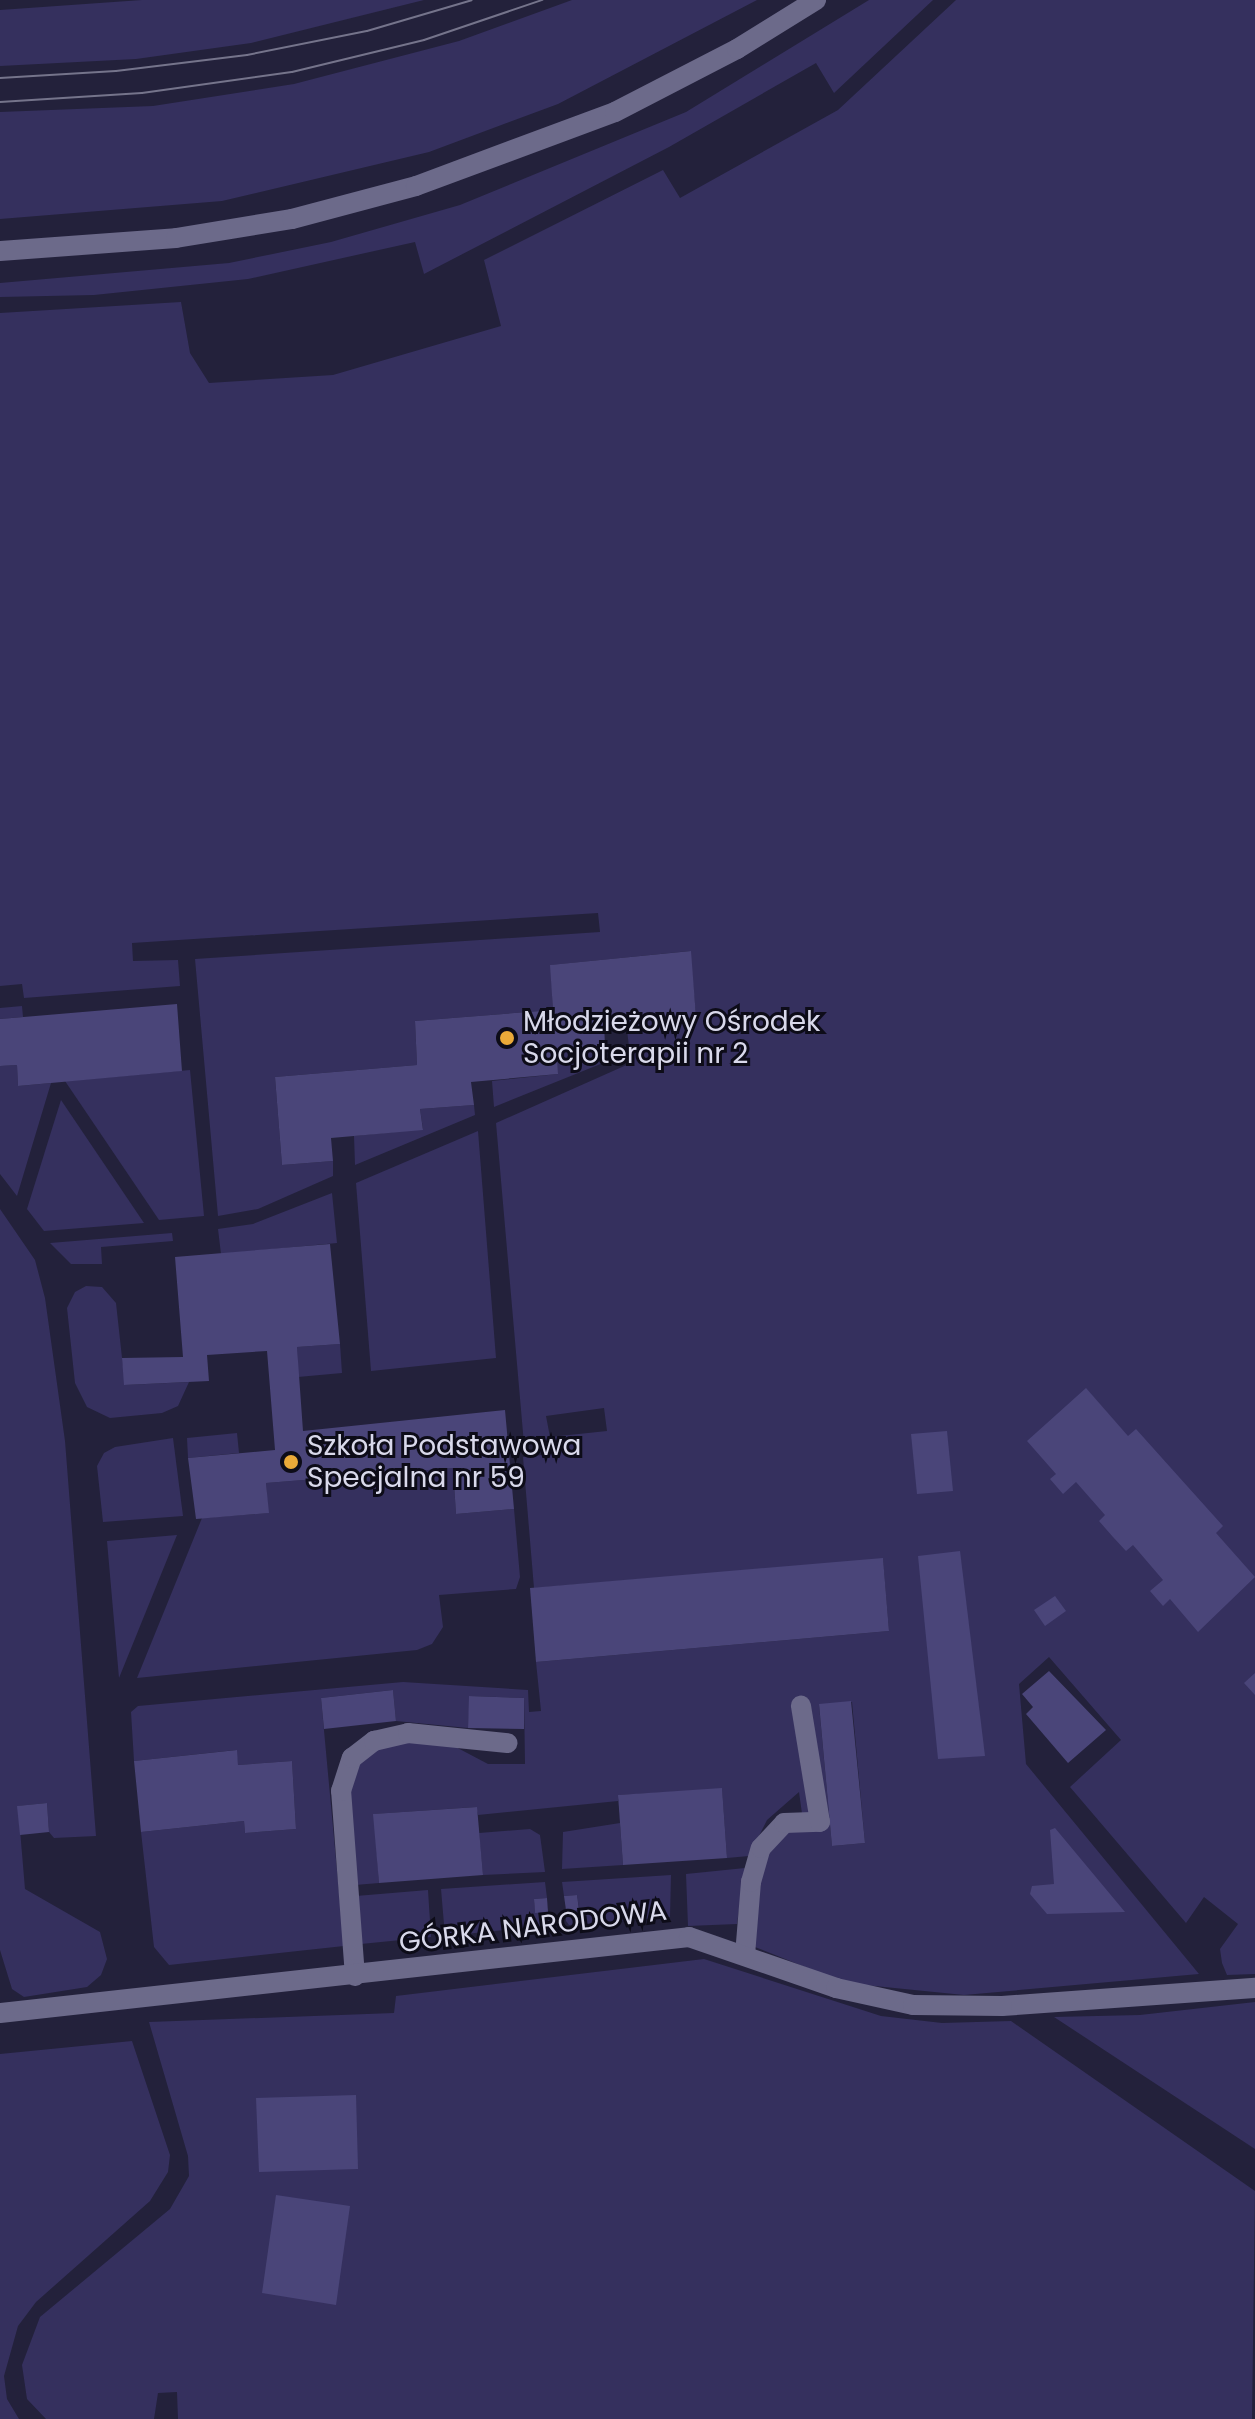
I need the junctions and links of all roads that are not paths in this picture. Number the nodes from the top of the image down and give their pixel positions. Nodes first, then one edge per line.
1 (816, 0) edge
2 (0, 251) edge
3 (801, 1706) dead end
4 (507, 1743) dead end
5 (745, 1955) junction
6 (355, 1976) junction
7 (1255, 1988) edge
8 (1, 2010) edge

1 - 2 street
3 - 5 street
4 - 6 street
5 - 6 street, GÓRKA NARODOWA
5 - 7 street, GÓRKA NARODOWA
6 - 8 street, GÓRKA NARODOWA

